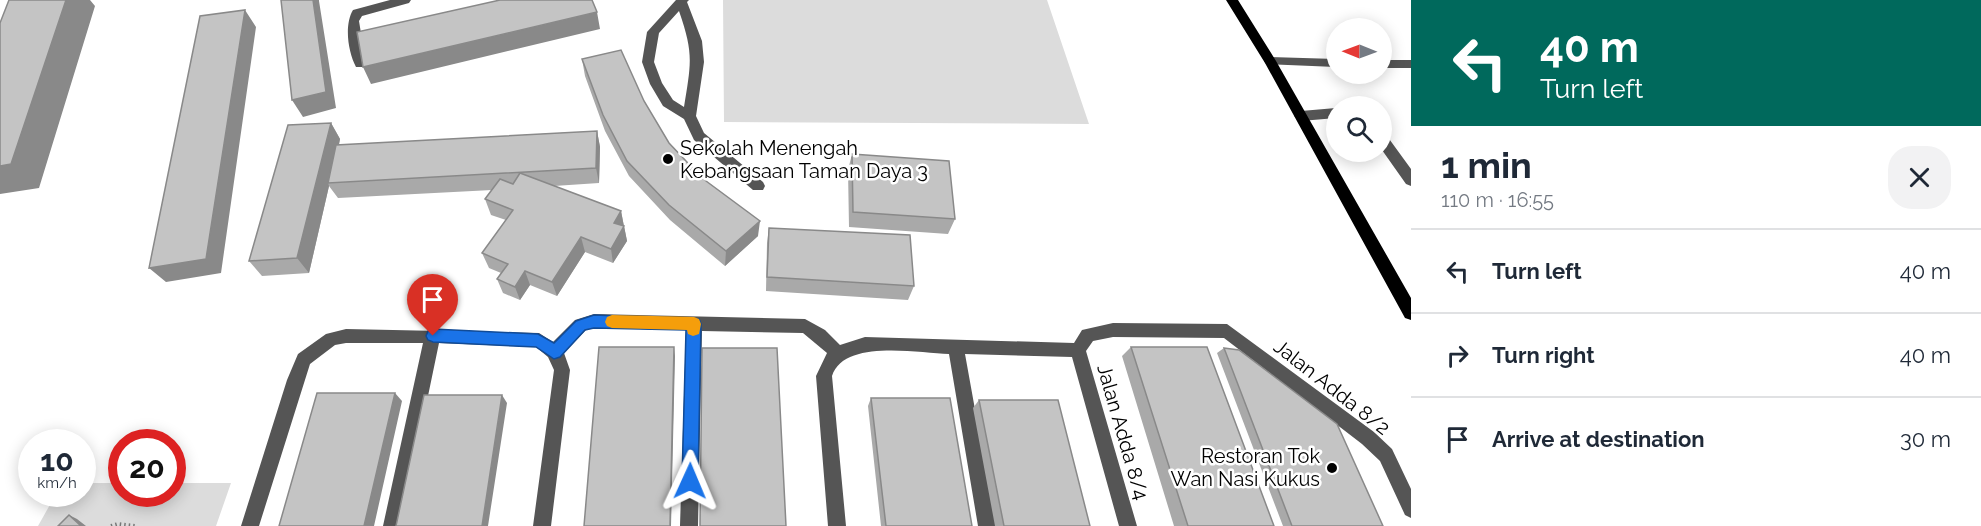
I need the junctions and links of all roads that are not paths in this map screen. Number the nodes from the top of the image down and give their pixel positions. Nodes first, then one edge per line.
1 (405, 0) edge
2 (1232, 0) edge
3 (682, 1) edge
4 (1270, 61) junction
5 (1326, 63) edge
6 (1392, 63) edge
7 (360, 64) edge
8 (1411, 64) edge
9 (1326, 114) edge
10 (689, 116) junction
11 (1301, 116) junction
12 (1392, 154) edge
13 (1411, 180) edge
14 (758, 186) dead end
15 (1411, 313) edge
16 (694, 324) junction
17 (1201, 332) junction
18 (433, 336) junction
19 (956, 347) junction
20 (1078, 350) junction
21 (554, 352) junction
22 (1209, 353) edge
23 (839, 354) junction
24 (1411, 509) edge
25 (250, 526) edge
26 (392, 526) edge
27 (542, 526) edge
28 (689, 526) edge
29 (837, 526) edge
30 (987, 526) edge
31 (1128, 526) edge

1 - 7 street
2 - 4 main road
3 - 10 street
3 - 10 street
4 - 5 street
4 - 11 main road
6 - 8 street
9 - 11 street
10 - 14 street
11 - 15 main road
12 - 13 street
16 - 21 street
16 - 23 street
16 - 28 street
17 - 20 street, Jalan Adda 8/2
17 - 22 street
17 - 24 street, Jalan Adda 8/2
18 - 21 street
18 - 25 street
18 - 26 street
19 - 20 street
19 - 23 street
19 - 30 street
20 - 31 street, Jalan Adda 8/4
21 - 27 street
23 - 29 street

